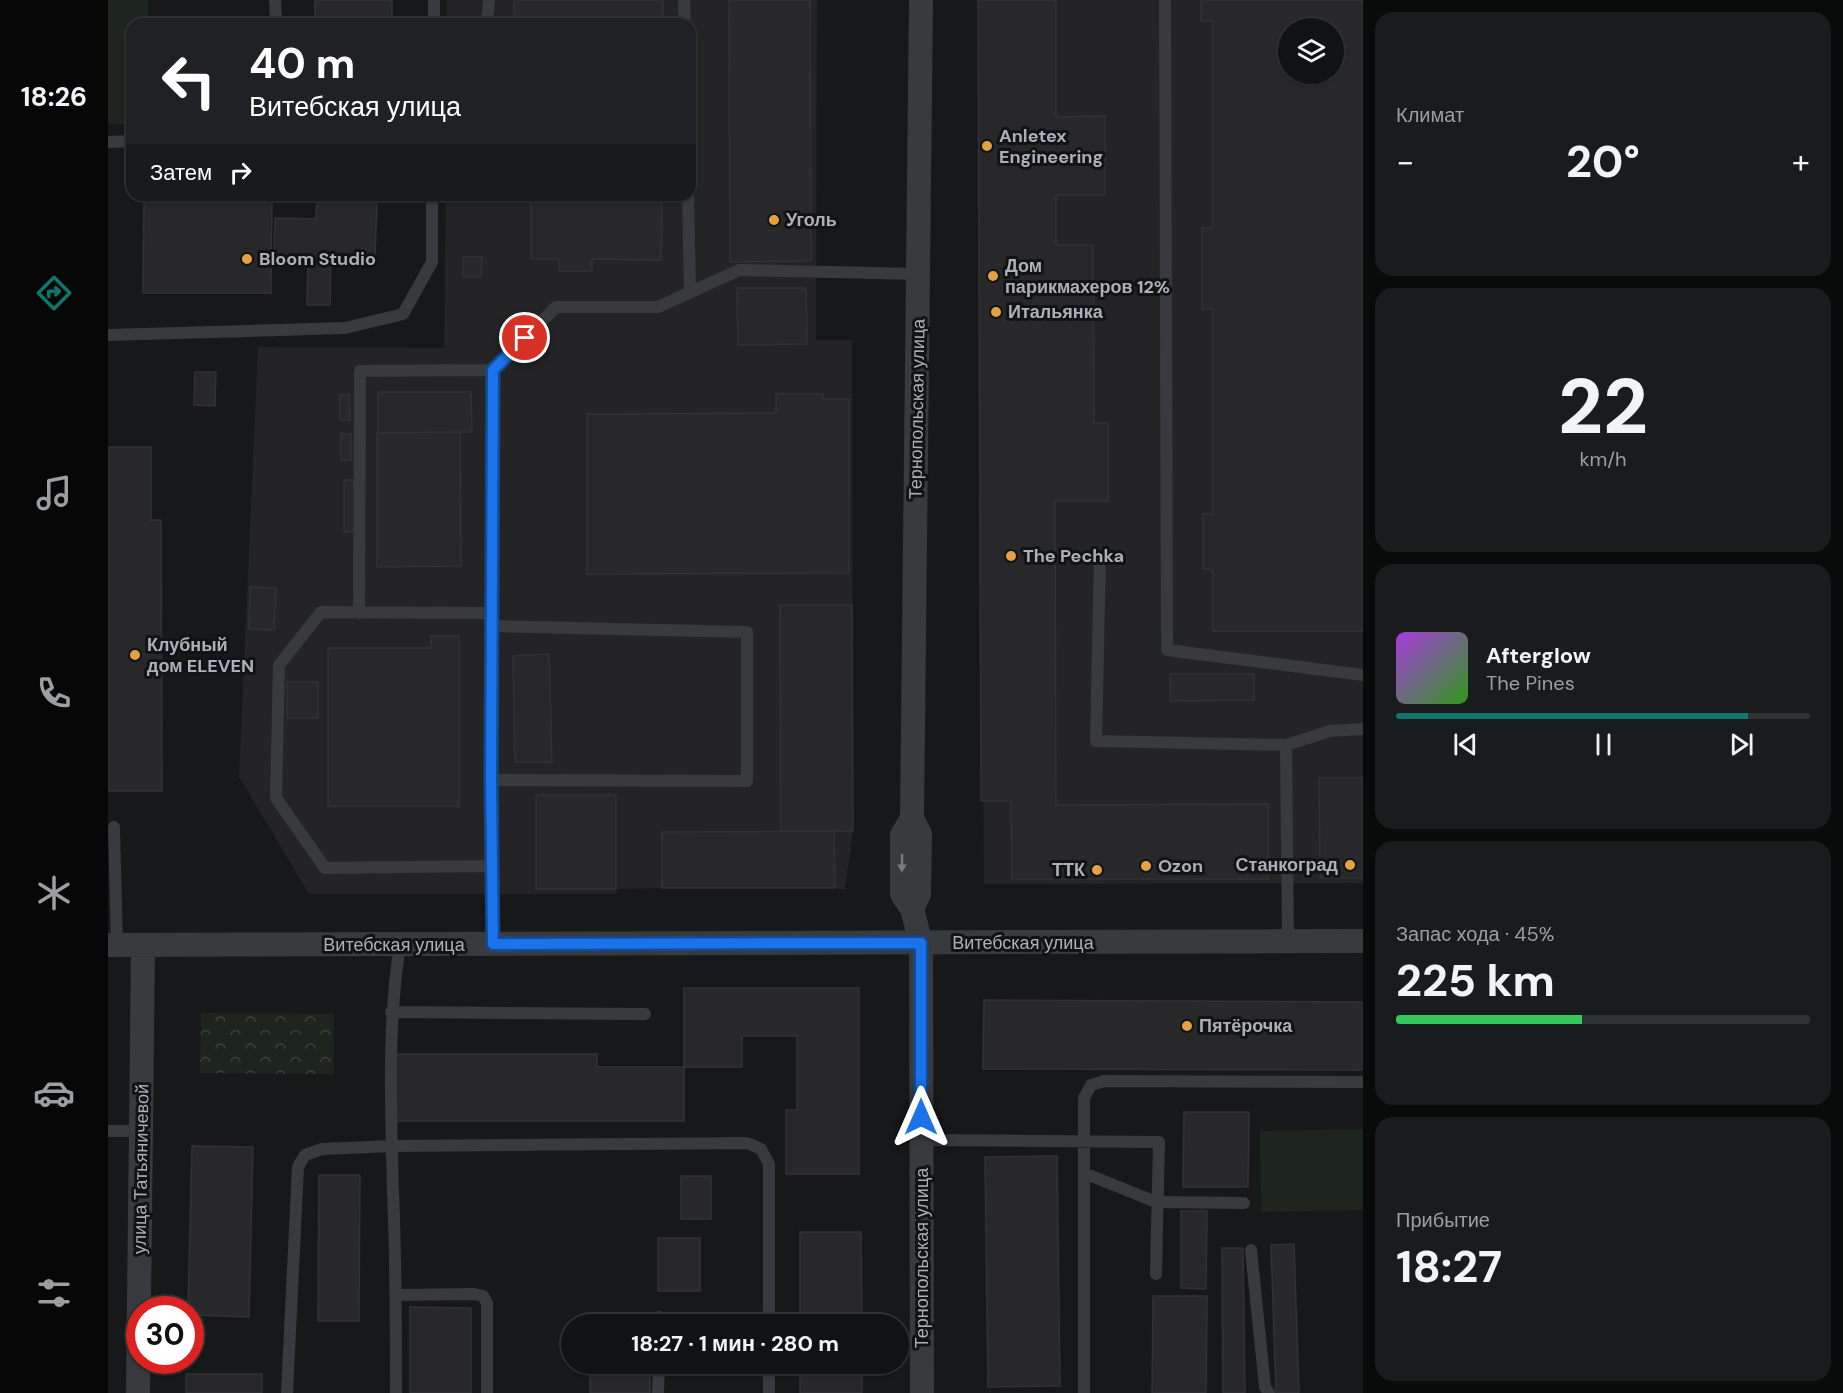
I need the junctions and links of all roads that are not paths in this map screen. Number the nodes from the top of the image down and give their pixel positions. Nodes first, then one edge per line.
1 (275, 0) edge
2 (434, 0) edge
3 (489, 0) edge
4 (684, 0) edge
5 (921, 0) edge
6 (1165, 0) edge
7 (276, 18) edge
8 (434, 18) edge
9 (488, 18) edge
10 (685, 18) edge
11 (126, 141) edge
12 (108, 142) edge
13 (432, 201) edge
14 (688, 201) edge
15 (919, 274) junction
16 (690, 291) junction
17 (108, 335) edge
18 (493, 370) junction
19 (1100, 556) dead end
20 (360, 613) junction
21 (492, 613) junction
22 (491, 626) junction
23 (1363, 675) edge
24 (1363, 729) edge
25 (1286, 745) junction
26 (491, 780) junction
27 (114, 827) dead end
28 (492, 866) junction
29 (1288, 941) junction
30 (1363, 941) edge
31 (921, 943) junction
32 (493, 944) junction
33 (112, 945) edge
34 (143, 945) junction
35 (400, 945) junction
36 (391, 1012) junction
37 (645, 1014) dead end
38 (1363, 1082) edge
39 (108, 1131) edge
40 (142, 1131) junction
41 (922, 1140) junction
42 (1084, 1141) junction
43 (392, 1146) junction
44 (1084, 1173) junction
45 (1156, 1202) junction
46 (1244, 1203) dead end
47 (1251, 1250) dead end
48 (1156, 1274) dead end
49 (397, 1295) junction
50 (769, 1314) edge
51 (659, 1374) edge
52 (769, 1374) edge
53 (138, 1393) edge
54 (287, 1393) edge
55 (396, 1393) edge
56 (487, 1393) edge
57 (658, 1393) edge
58 (769, 1393) edge
59 (922, 1393) edge
60 (1084, 1393) edge
61 (1269, 1393) edge

1 - 7 lane
2 - 8 lane
3 - 9 lane
4 - 10 lane
5 - 15 street, Тернопольская улица
6 - 23 lane
11 - 12 lane
13 - 17 lane
14 - 16 lane
15 - 16 lane
15 - 31 street, Тернопольская улица
16 - 18 lane
18 - 20 lane
18 - 21 lane
19 - 25 lane
20 - 21 lane
20 - 28 lane
21 - 22 lane
22 - 26 lane
22 - 26 lane
24 - 25 lane
25 - 29 lane
26 - 28 lane
27 - 33 lane
28 - 32 lane
29 - 30 street, Витебская улица
29 - 31 street, Витебская улица
31 - 32 street, Витебская улица
31 - 41 street, Тернопольская улица
32 - 35 street, Витебская улица
33 - 34 street, Витебская улица
34 - 35 street, Витебская улица
34 - 40 street, улица Татьяничевой
35 - 36 lane
36 - 37 lane
36 - 43 lane
38 - 42 lane
39 - 40 lane
40 - 53 street, улица Татьяничевой
41 - 42 lane
41 - 59 street, Тернопольская улица
42 - 44 lane
42 - 45 lane
43 - 49 lane
43 - 50 lane
43 - 54 lane
44 - 45 lane
44 - 60 lane
45 - 46 lane
45 - 48 lane
47 - 61 lane
49 - 55 lane
49 - 56 lane
51 - 57 lane
52 - 58 lane

